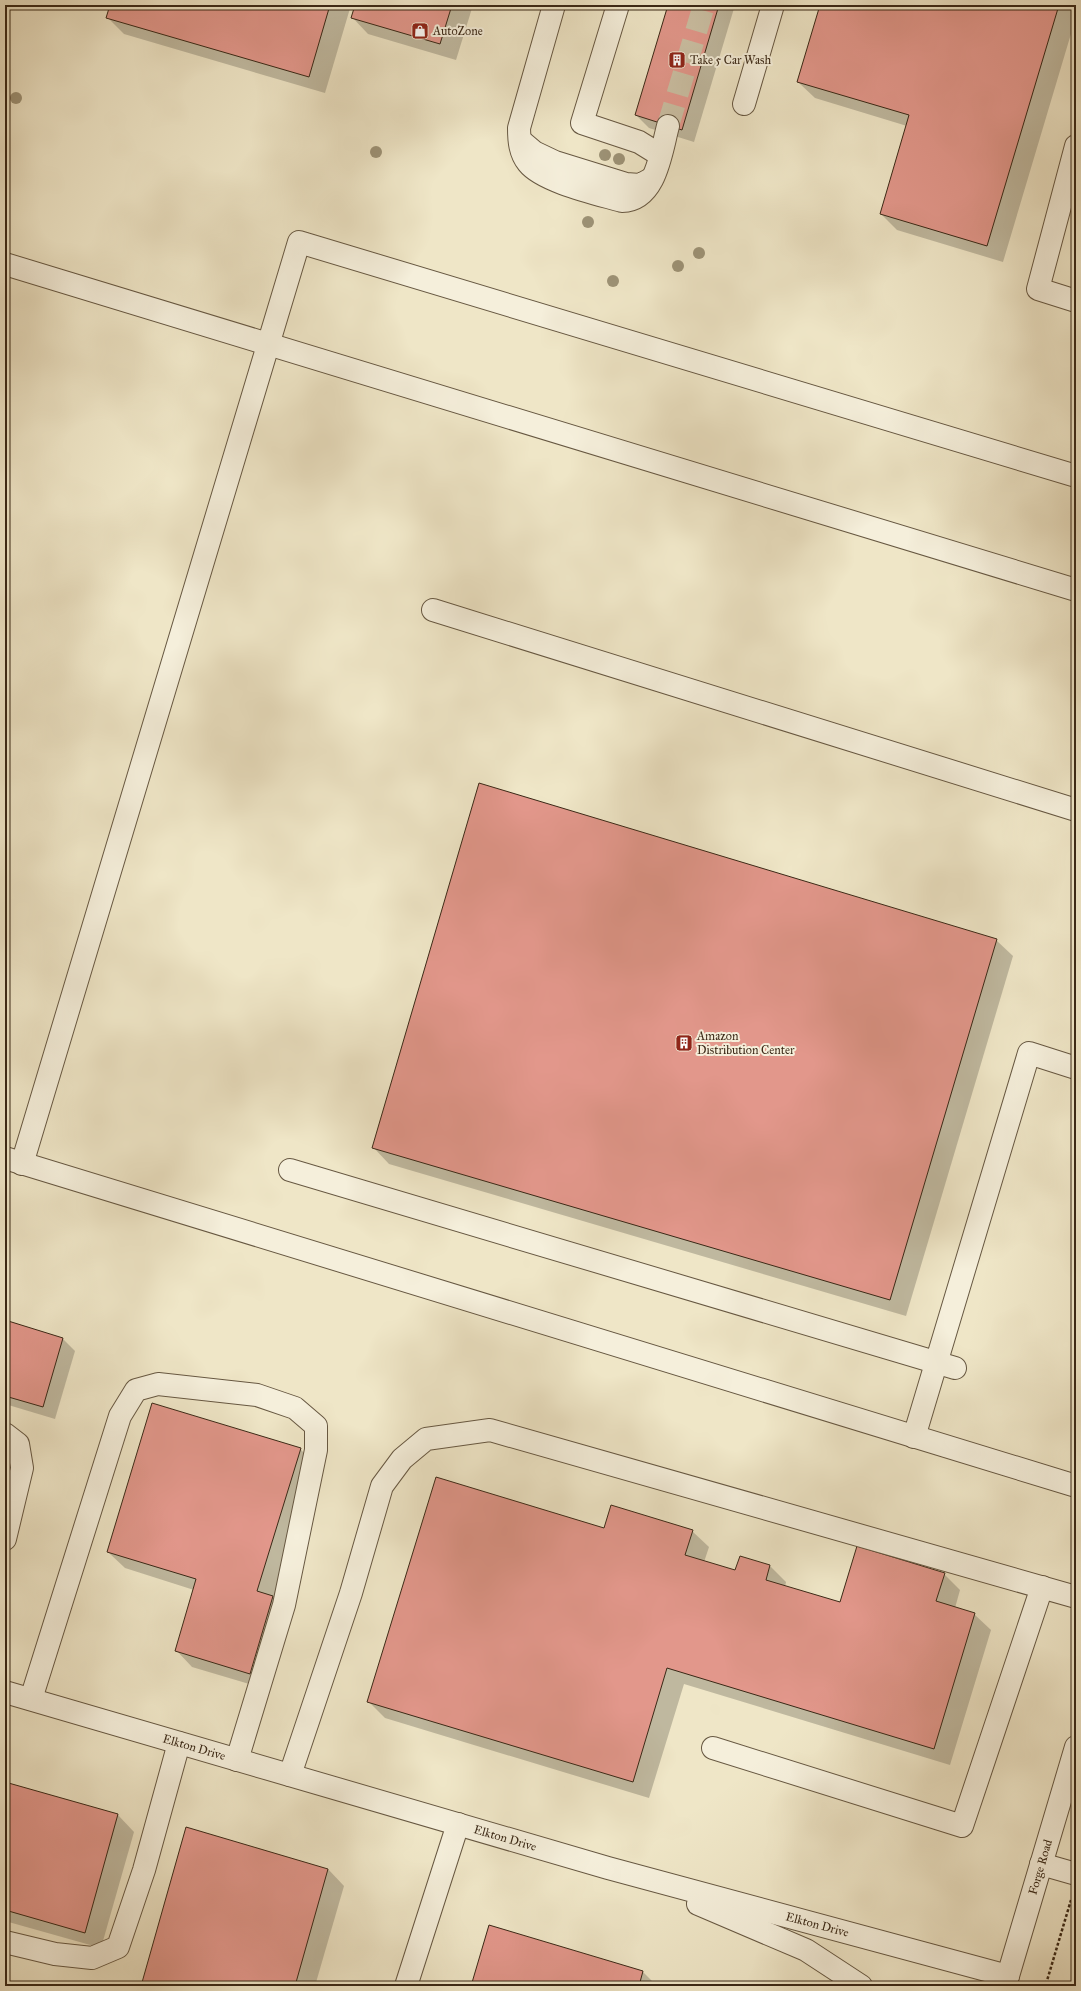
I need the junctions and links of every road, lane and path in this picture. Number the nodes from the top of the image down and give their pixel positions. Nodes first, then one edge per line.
1 (554, 5) edge
2 (618, 5) edge
3 (773, 5) edge
4 (744, 104) dead end
5 (668, 126) tunnel mouth
6 (1076, 146) edge
7 (660, 156) junction
8 (5, 264) edge
9 (1076, 301) edge
10 (269, 344) junction
11 (1076, 476) edge
12 (1076, 590) edge
13 (433, 610) dead end
14 (1076, 810) edge
15 (1076, 1068) edge
16 (14, 1161) edge
17 (290, 1170) dead end
18 (946, 1366) junction
19 (5, 1434) edge
20 (914, 1437) junction
21 (1076, 1486) edge
22 (5, 1539) edge
23 (1042, 1587) junction
24 (1076, 1597) edge
25 (5, 1692) edge
26 (31, 1699) junction
27 (179, 1743) junction
28 (1076, 1747) edge
29 (713, 1748) dead end
30 (237, 1760) junction
31 (290, 1775) junction
32 (458, 1824) junction
33 (1041, 1864) junction
34 (608, 1868) junction
35 (1074, 1884) edge
36 (5, 1942) edge
37 (1006, 1981) edge
38 (1046, 1984) dead end
39 (406, 1986) edge
40 (861, 1986) edge

1 - 7 street
2 - 7 street
3 - 4 street
5 - 7 street
6 - 9 street
8 - 10 street
10 - 11 street
10 - 12 street
10 - 16 street
13 - 14 street
15 - 18 street
16 - 20 street
17 - 18 street
18 - 20 street
19 - 22 street
20 - 21 street
23 - 24 street
23 - 29 street
23 - 31 street
25 - 26 street, Elkton Drive
26 - 27 street, Elkton Drive
26 - 30 street
27 - 30 street, Elkton Drive
27 - 36 street
28 - 33 street, Forge Road
30 - 31 street, Elkton Drive
31 - 32 street, Elkton Drive
32 - 34 street, Elkton Drive
32 - 39 street
33 - 35 street
33 - 37 street, Forge Road
34 - 37 street, Elkton Drive
34 - 40 street
35 - 38 path

